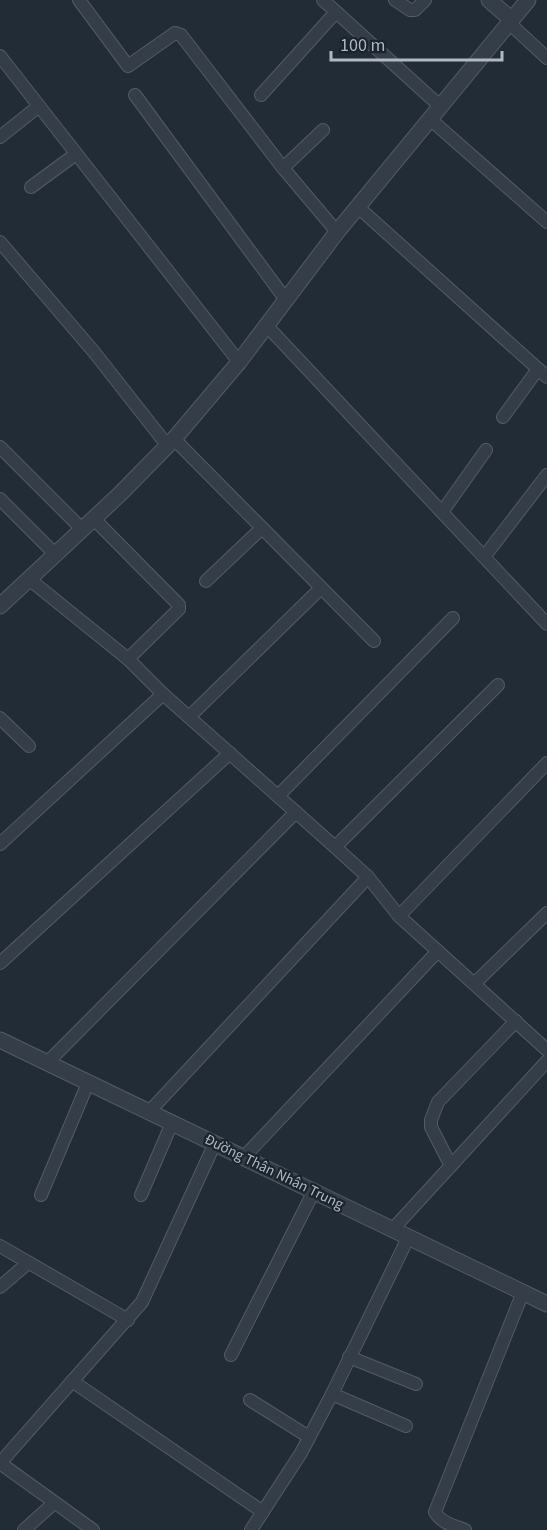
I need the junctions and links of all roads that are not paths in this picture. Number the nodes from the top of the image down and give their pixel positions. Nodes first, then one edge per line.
1 (79, 0) edge
2 (323, 0) edge
3 (395, 0) edge
4 (425, 0) edge
5 (489, 0) edge
6 (528, 0) edge
7 (336, 12) junction
8 (511, 21) junction
9 (1, 58) edge
10 (547, 58) edge
11 (135, 95) dead end
12 (261, 95) dead end
13 (39, 106) junction
14 (441, 106) junction
15 (430, 119) junction
16 (323, 130) dead end
17 (0, 137) edge
18 (76, 154) junction
19 (283, 168) junction
20 (31, 187) dead end
21 (358, 207) junction
22 (547, 222) edge
23 (337, 232) junction
24 (0, 243) edge
25 (286, 300) junction
26 (267, 326) junction
27 (239, 362) junction
28 (542, 373) edge
29 (503, 417) dead end
30 (171, 442) junction
31 (0, 447) edge
32 (486, 450) dead end
33 (547, 475) edge
34 (0, 499) edge
35 (442, 512) junction
36 (93, 518) junction
37 (262, 528) junction
38 (82, 529) junction
39 (55, 554) junction
40 (484, 557) junction
41 (29, 579) junction
42 (206, 581) dead end
43 (321, 588) junction
44 (0, 606) edge
45 (453, 618) dead end
46 (547, 624) edge
47 (374, 641) dead end
48 (128, 659) junction
49 (498, 685) dead end
50 (163, 694) junction
51 (189, 717) junction
52 (0, 718) edge
53 (28, 746) dead end
54 (230, 753) junction
55 (547, 763) edge
56 (278, 796) junction
57 (296, 812) junction
58 (0, 844) edge
59 (335, 847) junction
60 (368, 877) junction
61 (547, 913) edge
62 (399, 916) junction
63 (438, 951) junction
64 (0, 963) edge
65 (475, 983) junction
66 (516, 1021) junction
67 (0, 1040) edge
68 (547, 1050) edge
69 (547, 1061) edge
70 (47, 1063) junction
71 (88, 1083) junction
72 (148, 1113) junction
73 (172, 1123) junction
74 (214, 1143) junction
75 (244, 1157) junction
76 (451, 1166) junction
77 (314, 1191) junction
78 (42, 1195) dead end
79 (141, 1195) dead end
80 (392, 1230) junction
81 (408, 1238) junction
82 (0, 1246) edge
83 (28, 1263) junction
84 (0, 1287) edge
85 (523, 1292) junction
86 (545, 1298) edge
87 (128, 1320) junction
88 (231, 1354) dead end
89 (349, 1357) junction
90 (72, 1381) junction
91 (417, 1384) dead end
92 (332, 1394) junction
93 (250, 1400) dead end
94 (406, 1426) dead end
95 (309, 1437) junction
96 (0, 1463) edge
97 (54, 1503) junction
98 (263, 1512) junction
99 (24, 1530) edge
100 (93, 1530) edge
101 (251, 1530) edge
102 (465, 1530) edge

1 - 19 street
2 - 7 street
3 - 4 street
5 - 8 street
6 - 8 street
7 - 12 street
7 - 14 street
8 - 10 street
8 - 14 street
9 - 13 street
11 - 25 street
13 - 17 street
13 - 18 street
14 - 15 street
15 - 21 street
15 - 22 street
16 - 19 street
18 - 20 street
18 - 27 street
19 - 23 street
21 - 23 street
21 - 28 street
23 - 25 street
24 - 30 street
25 - 26 street
26 - 27 street
26 - 35 street
27 - 30 street
28 - 29 street
30 - 36 street
30 - 37 street
31 - 38 street
32 - 35 street
33 - 40 street
34 - 39 street
35 - 40 street
36 - 38 street
36 - 48 street
37 - 42 street
37 - 43 street
38 - 39 street
39 - 41 street
40 - 46 street
41 - 44 street
41 - 48 street
43 - 47 street
43 - 51 street
45 - 56 street
48 - 50 street
49 - 59 street
50 - 51 street
50 - 58 street
51 - 54 street
52 - 53 street
54 - 56 street
54 - 64 street
55 - 62 street
56 - 57 street
57 - 59 street
57 - 70 street
59 - 60 street
60 - 62 street
60 - 72 street
61 - 65 street
62 - 63 street
63 - 65 street
63 - 75 street
65 - 66 street
66 - 68 street
66 - 76 street
67 - 70 street, Đường Thân Nhân Trung
69 - 76 street
70 - 71 street, Đường Thân Nhân Trung
71 - 72 street, Đường Thân Nhân Trung
71 - 78 street
72 - 73 street, Đường Thân Nhân Trung
73 - 74 street, Đường Thân Nhân Trung
73 - 79 street
74 - 75 street, Đường Thân Nhân Trung
74 - 87 street
75 - 77 street, Đường Thân Nhân Trung
76 - 80 street
77 - 80 street, Đường Thân Nhân Trung
77 - 88 street
80 - 81 street, Đường Thân Nhân Trung
81 - 85 street, Đường Thân Nhân Trung
81 - 89 street
82 - 83 street
83 - 84 street
83 - 87 street
85 - 86 street, Đường Thân Nhân Trung
85 - 102 street
87 - 90 street
89 - 91 street
89 - 92 street
90 - 96 street
90 - 98 street
92 - 94 street
92 - 95 street
93 - 95 street
95 - 98 street
96 - 97 street
97 - 99 street
97 - 100 street
98 - 101 street

